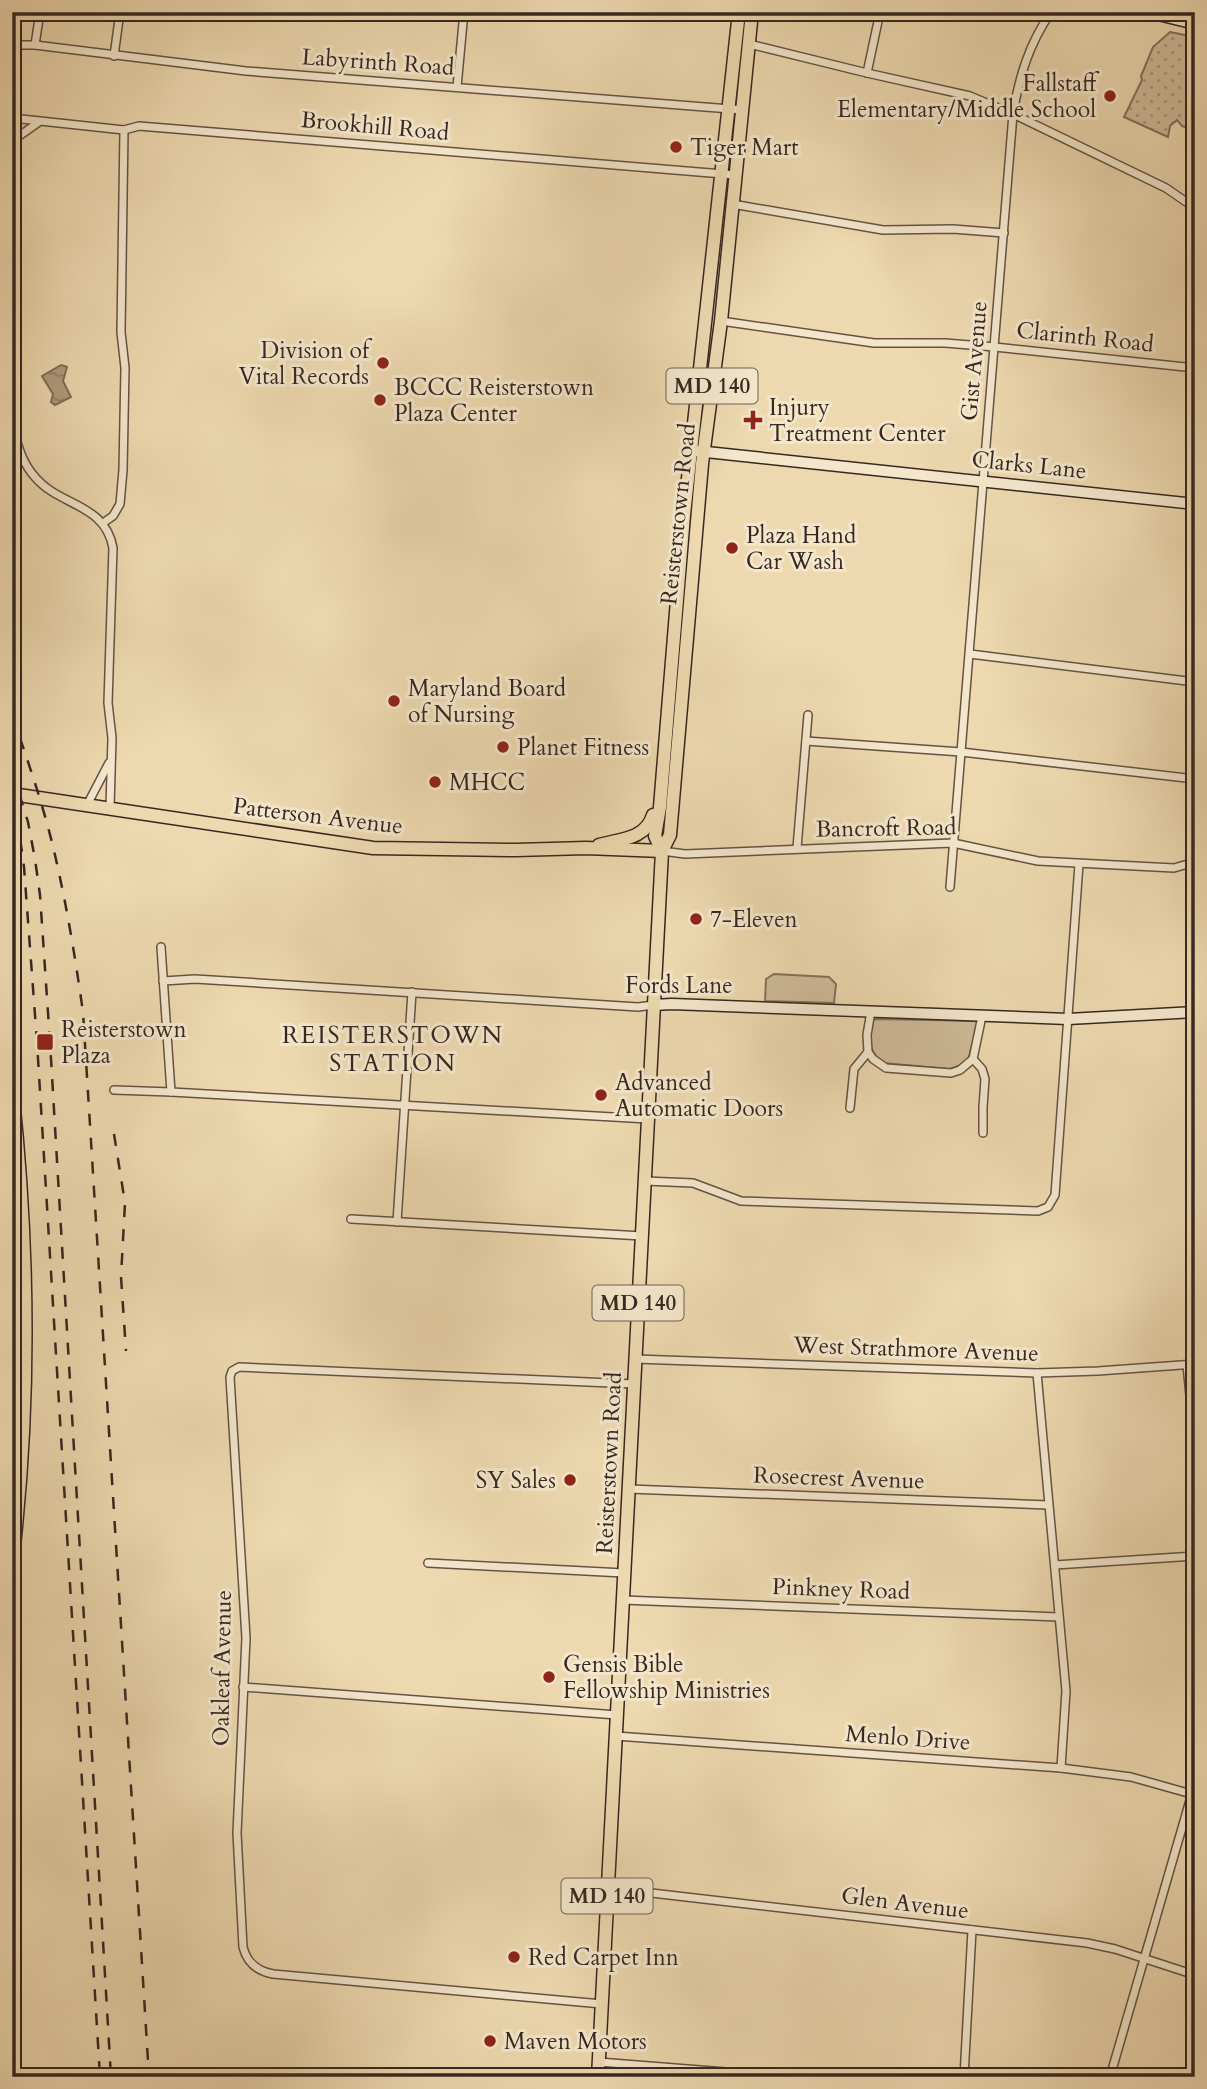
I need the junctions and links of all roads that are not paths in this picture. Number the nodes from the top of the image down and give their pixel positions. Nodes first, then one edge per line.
1 (40, 12) edge
2 (120, 12) edge
3 (464, 12) edge
4 (739, 12) edge
5 (752, 12) edge
6 (880, 12) edge
7 (1051, 12) edge
8 (1146, 12) edge
9 (1163, 15) edge
10 (1195, 24) edge
11 (749, 44) junction
12 (12, 45) edge
13 (35, 45) junction
14 (114, 56) junction
15 (867, 74) junction
16 (457, 87) junction
17 (728, 109) junction
18 (743, 110) junction
19 (1013, 114) junction
20 (12, 118) edge
21 (40, 121) junction
22 (124, 130) junction
23 (12, 141) edge
24 (720, 174) junction
25 (735, 175) junction
26 (732, 204) junction
27 (1195, 208) edge
28 (1003, 233) junction
29 (711, 262) junction
30 (721, 321) junction
31 (995, 347) junction
32 (1195, 368) edge
33 (12, 427) edge
34 (697, 451) junction
35 (982, 481) junction
36 (1195, 504) edge
37 (103, 523) junction
38 (679, 582) junction
39 (687, 629) junction
40 (970, 654) junction
41 (1195, 682) edge
42 (808, 715) dead end
43 (806, 741) junction
44 (665, 743) junction
45 (961, 752) junction
46 (111, 759) junction
47 (1195, 779) edge
48 (12, 794) edge
49 (87, 805) junction
50 (110, 808) junction
51 (953, 843) junction
52 (586, 848) junction
53 (797, 848) junction
54 (662, 851) junction
55 (1193, 859) edge
56 (1079, 864) junction
57 (950, 887) dead end
58 (161, 947) dead end
59 (163, 981) junction
60 (412, 992) junction
61 (654, 1005) junction
62 (871, 1011) junction
63 (1195, 1013) edge
64 (982, 1016) junction
65 (1068, 1019) junction
66 (868, 1052) junction
67 (973, 1059) junction
68 (12, 1089) edge
69 (114, 1090) dead end
70 (171, 1092) junction
71 (405, 1105) junction
72 (850, 1108) dead end
73 (648, 1119) junction
74 (983, 1133) dead end
75 (645, 1181) junction
76 (351, 1219) dead end
77 (397, 1222) junction
78 (642, 1236) junction
79 (635, 1359) junction
80 (1191, 1364) edge
81 (1037, 1373) junction
82 (634, 1384) junction
83 (1195, 1447) edge
84 (17, 1456) edge
85 (629, 1489) junction
86 (1048, 1505) junction
87 (1195, 1556) edge
88 (12, 1563) edge
89 (428, 1563) dead end
90 (1055, 1565) junction
91 (624, 1573) junction
92 (623, 1600) junction
93 (1058, 1617) junction
94 (243, 1687) junction
95 (617, 1715) junction
96 (616, 1736) junction
97 (1061, 1768) junction
98 (1195, 1783) edge
99 (1193, 1795) edge
100 (608, 1888) junction
101 (972, 1930) junction
102 (1145, 1959) junction
103 (1195, 1975) edge
104 (601, 2004) junction
105 (598, 2062) junction
106 (598, 2077) edge
107 (788, 2077) edge
108 (964, 2077) edge
109 (1110, 2077) edge

1 - 13 street
2 - 14 street
3 - 16 street
4 - 17 main road, Reisterstown Road / MD 140
5 - 11 main road, Reisterstown Road / MD 140
6 - 15 street
7 - 19 street, Gist Avenue
8 - 9 street
9 - 10 street
11 - 15 street
11 - 18 main road, Reisterstown Road / MD 140
12 - 13 street, Labyrinth Road
13 - 14 street, Labyrinth Road
14 - 16 street, Labyrinth Road
15 - 19 street
16 - 17 street, Labyrinth Road
17 - 18 street, Labyrinth Road
17 - 24 main road, Reisterstown Road / MD 140
18 - 25 main road, Reisterstown Road / MD 140
19 - 27 street
19 - 28 street, Gist Avenue
20 - 21 street, Brookhill Road
21 - 22 street, Brookhill Road
21 - 23 street
22 - 24 street, Brookhill Road
22 - 37 street
24 - 25 street, Brookhill Road
24 - 29 main road, Reisterstown Road / MD 140
25 - 26 main road, Reisterstown Road / MD 140
26 - 28 street
26 - 30 main road, Reisterstown Road / MD 140
28 - 31 street, Gist Avenue
29 - 30 main road
29 - 34 main road, Reisterstown Road / MD 140
30 - 31 street, Clarinth Road
30 - 34 main road, Reisterstown Road / MD 140
31 - 32 street, Clarinth Road
31 - 35 street, Gist Avenue
33 - 37 street
34 - 35 street, Clarks Lane
34 - 38 main road, Reisterstown Road / MD 140
34 - 39 main road, Reisterstown Road / MD 140
35 - 36 street, Clarks Lane
35 - 40 street, Gist Avenue
37 - 46 street
38 - 39 main road
38 - 44 main road, Reisterstown Road / MD 140
39 - 54 main road, Reisterstown Road / MD 140
40 - 41 street
40 - 45 street, Gist Avenue
42 - 43 street
43 - 45 street
43 - 53 street
44 - 52 main road
44 - 54 main road, Reisterstown Road / MD 140
45 - 47 street
45 - 51 street, Gist Avenue
46 - 49 street
46 - 50 street
48 - 49 main road, Patterson Avenue
49 - 50 main road, Patterson Avenue
50 - 52 main road, Patterson Avenue
51 - 53 street, Bancroft Road
51 - 56 street, Bancroft Road
51 - 57 street, Gist Avenue
52 - 54 main road, Patterson Avenue
53 - 54 street, Bancroft Road
54 - 61 main road, Reisterstown Road / MD 140
55 - 56 street, Bancroft Road
56 - 65 street
58 - 59 street
59 - 60 street, Fords Lane
59 - 70 street
60 - 61 street, Fords Lane
60 - 71 street
61 - 62 street, Fords Lane
61 - 73 main road, Reisterstown Road / MD 140
62 - 64 street, Fords Lane
62 - 66 street
63 - 65 street, Fords Lane
64 - 65 street, Fords Lane
64 - 67 street
65 - 75 street
66 - 67 street
66 - 72 street
67 - 74 street
68 - 84 main road
69 - 70 street
70 - 71 street
71 - 73 street
71 - 77 street
73 - 75 main road, Reisterstown Road / MD 140
75 - 78 main road, Reisterstown Road / MD 140
76 - 77 street
77 - 78 street
78 - 79 main road, Reisterstown Road / MD 140
79 - 81 street, West Strathmore Avenue
79 - 82 main road, Reisterstown Road / MD 140
80 - 81 street, West Strathmore Avenue
80 - 83 street
81 - 86 street
82 - 85 main road, Reisterstown Road / MD 140
82 - 94 street, Oakleaf Avenue
84 - 88 main road
85 - 86 street, Rosecrest Avenue
85 - 91 main road, Reisterstown Road / MD 140
86 - 90 street
87 - 90 street
89 - 91 street
90 - 93 street
91 - 92 main road, Reisterstown Road / MD 140
92 - 93 street, Pinkney Road
92 - 95 main road, Reisterstown Road / MD 140
93 - 97 street
94 - 95 street
94 - 104 street, Oakleaf Avenue
95 - 96 main road, Reisterstown Road / MD 140
96 - 97 street, Menlo Drive
96 - 100 main road, Reisterstown Road / MD 140
97 - 99 street, Menlo Drive
98 - 99 street
99 - 102 street
100 - 101 street, Glen Avenue
100 - 104 main road, Reisterstown Road / MD 140
101 - 102 street, Glen Avenue
101 - 108 street
102 - 103 street, Glen Avenue
102 - 109 street
104 - 105 main road, Reisterstown Road / MD 140
105 - 106 main road, Reisterstown Road / MD 140
105 - 107 street

